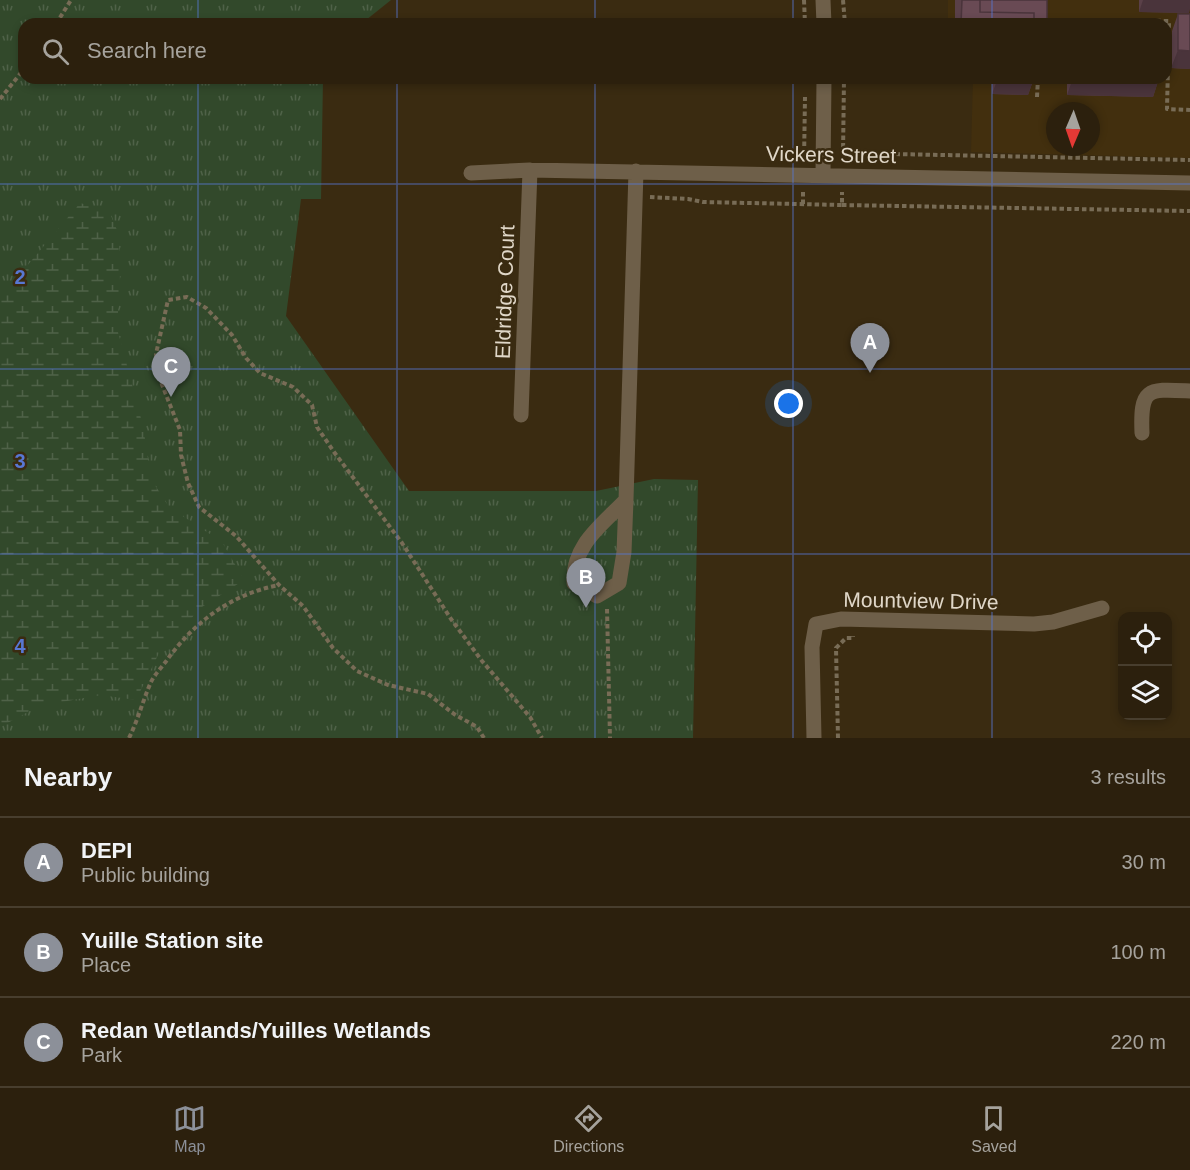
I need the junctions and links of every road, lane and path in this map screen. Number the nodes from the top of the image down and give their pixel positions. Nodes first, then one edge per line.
1 (71, 0) edge
2 (804, 0) edge
3 (823, 0) edge
4 (843, 0) edge
5 (60, 18) edge
6 (805, 18) edge
7 (824, 18) edge
8 (844, 18) edge
9 (18, 76) edge
10 (824, 84) edge
11 (844, 84) edge
12 (1038, 84) edge
13 (1168, 84) edge
14 (805, 90) dead end
15 (1037, 97) dead end
16 (0, 99) edge
17 (1190, 110) edge
18 (843, 153) junction
19 (1190, 160) edge
20 (530, 170) junction
21 (636, 171) junction
22 (471, 173) dead end
23 (803, 175) junction
24 (823, 175) junction
25 (843, 176) junction
26 (1190, 183) edge
27 (646, 196) dead end
28 (803, 204) junction
29 (842, 205) junction
30 (1190, 212) edge
31 (1190, 391) edge
32 (521, 415) dead end
33 (1142, 433) dead end
34 (626, 500) junction
35 (279, 585) junction
36 (607, 590) junction
37 (1102, 608) dead end
38 (854, 620) junction
39 (129, 738) edge
40 (484, 738) edge
41 (542, 738) edge
42 (610, 738) edge
43 (814, 738) edge
44 (838, 738) edge

1 - 5 path
2 - 6 path
3 - 7 street
4 - 8 path
9 - 16 path
10 - 24 street
11 - 18 path
12 - 15 path
13 - 17 path
14 - 23 path
18 - 19 path
18 - 25 path
20 - 21 street, Vickers Street
20 - 22 street, Vickers Street
20 - 32 street, Eldridge Court
21 - 23 street, Vickers Street
21 - 34 street
23 - 24 street, Vickers Street
23 - 28 path
24 - 25 street, Vickers Street
25 - 26 street, Vickers Street
25 - 29 path
27 - 28 path
28 - 29 path
29 - 30 path
31 - 33 street
34 - 36 street
34 - 36 street
35 - 39 path
35 - 40 path
35 - 41 path
36 - 42 path
37 - 38 street, Mountview Drive
38 - 43 street, Mountview Drive
38 - 44 path

